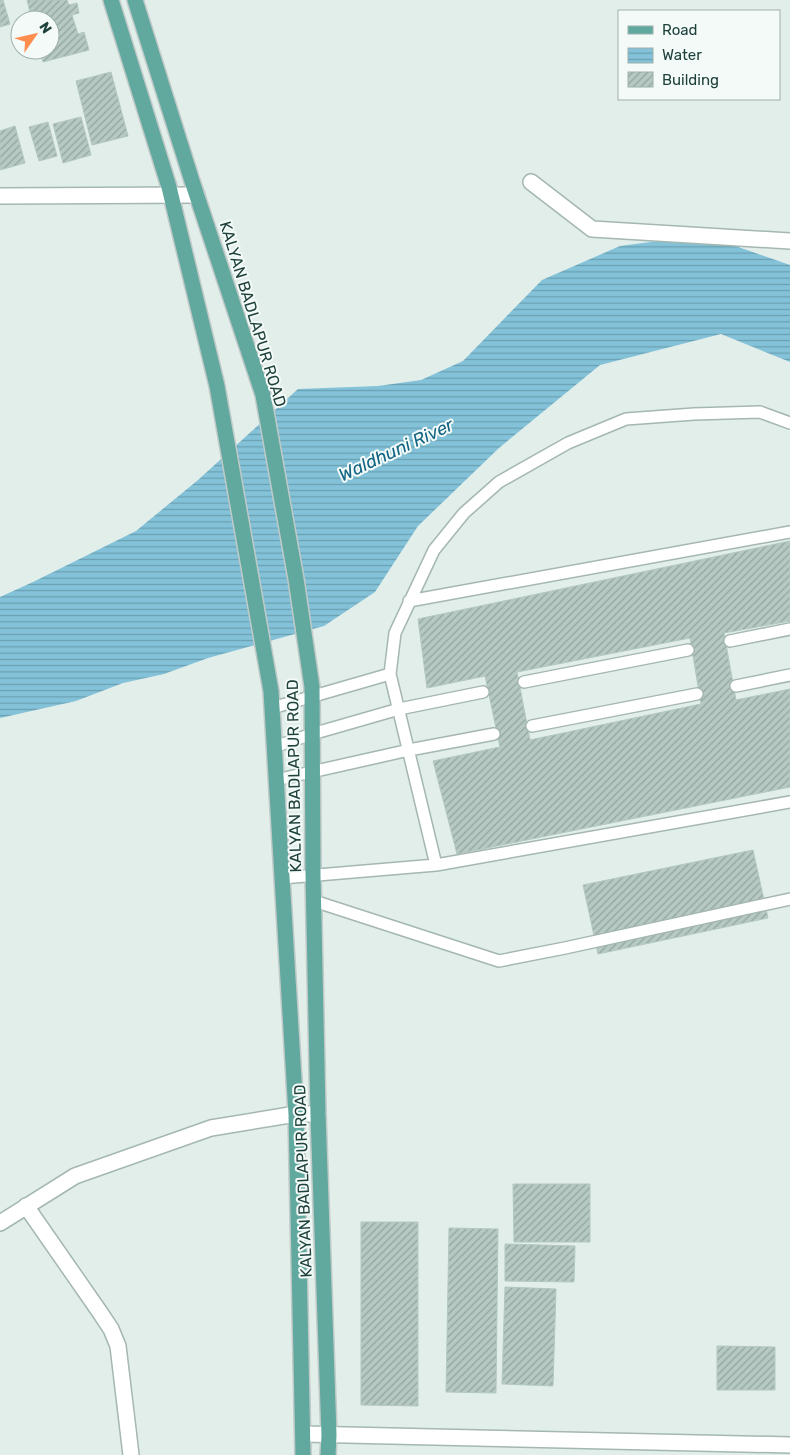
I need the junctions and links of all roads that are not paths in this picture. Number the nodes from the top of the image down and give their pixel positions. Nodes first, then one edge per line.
1 (110, 0) edge
2 (135, 0) edge
3 (531, 182) dead end
4 (171, 195) junction
5 (196, 195) junction
6 (0, 196) edge
7 (790, 241) edge
8 (790, 423) edge
9 (790, 532) edge
10 (409, 601) junction
11 (790, 629) edge
12 (730, 641) dead end
13 (688, 650) dead end
14 (390, 674) junction
15 (790, 676) edge
16 (524, 682) dead end
17 (736, 686) dead end
18 (312, 692) junction
19 (483, 692) dead end
20 (697, 694) dead end
21 (272, 708) junction
22 (398, 709) junction
23 (532, 726) dead end
24 (312, 734) junction
25 (494, 734) dead end
26 (274, 747) junction
27 (409, 750) junction
28 (313, 771) junction
29 (276, 780) junction
30 (790, 802) edge
31 (436, 865) junction
32 (313, 875) junction
33 (282, 878) junction
34 (790, 899) edge
35 (314, 901) junction
36 (296, 1114) junction
37 (318, 1114) junction
38 (26, 1206) junction
39 (0, 1223) edge
40 (304, 1434) junction
41 (329, 1435) junction
42 (790, 1445) edge
43 (131, 1455) edge
44 (303, 1455) edge
45 (328, 1455) edge

1 - 4 main road, KALYAN BADLAPUR ROAD
2 - 5 main road, KALYAN BADLAPUR ROAD
3 - 7 street
4 - 5 street
4 - 6 street
4 - 21 main road, KALYAN BADLAPUR ROAD
5 - 18 main road, KALYAN BADLAPUR ROAD
8 - 10 lane
9 - 10 lane
10 - 14 lane
11 - 12 lane
13 - 16 lane
14 - 18 lane
14 - 22 lane
15 - 17 lane
18 - 21 lane
18 - 24 main road, KALYAN BADLAPUR ROAD
19 - 22 lane
20 - 23 lane
21 - 26 main road, KALYAN BADLAPUR ROAD
22 - 24 lane
22 - 27 lane
24 - 26 lane
24 - 28 main road, KALYAN BADLAPUR ROAD
25 - 27 lane
26 - 29 main road, KALYAN BADLAPUR ROAD
27 - 28 lane
27 - 31 lane
28 - 29 lane
28 - 32 main road, KALYAN BADLAPUR ROAD
29 - 33 main road, KALYAN BADLAPUR ROAD
30 - 31 lane
31 - 32 lane
32 - 33 lane
32 - 35 main road, KALYAN BADLAPUR ROAD
33 - 36 main road, KALYAN BADLAPUR ROAD
34 - 35 lane
35 - 37 main road, KALYAN BADLAPUR ROAD
36 - 37 street
36 - 38 street
36 - 40 main road, KALYAN BADLAPUR ROAD
37 - 41 main road, KALYAN BADLAPUR ROAD
38 - 39 street
38 - 43 street
40 - 41 street
40 - 44 main road, KALYAN BADLAPUR ROAD
41 - 42 street
41 - 45 main road, KALYAN BADLAPUR ROAD

